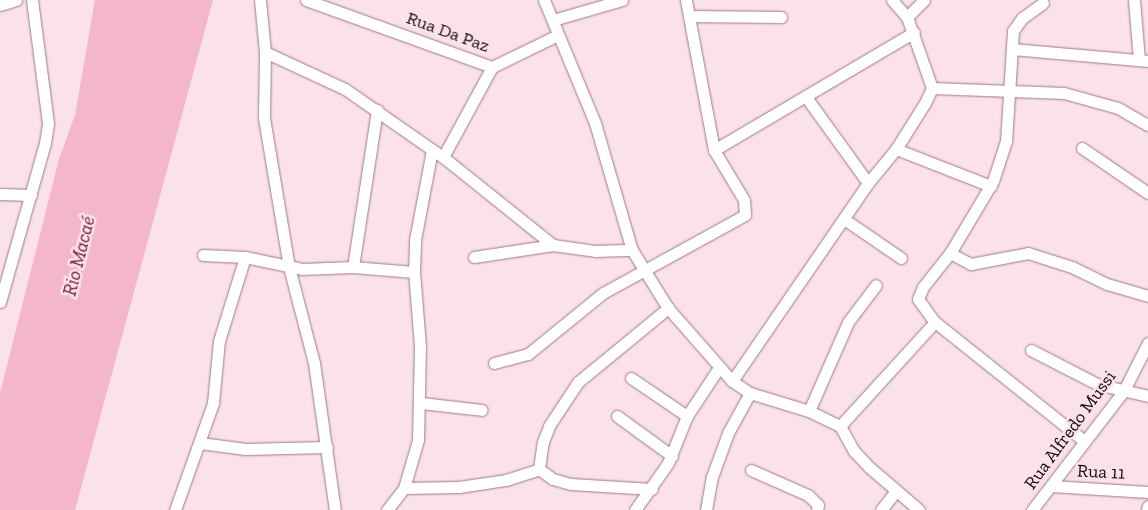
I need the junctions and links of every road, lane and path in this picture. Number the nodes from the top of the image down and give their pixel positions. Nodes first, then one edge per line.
1 (16, 0) edge
2 (32, 0) edge
3 (260, 0) edge
4 (306, 0) edge
5 (543, 0) edge
6 (622, 0) edge
7 (686, 0) edge
8 (892, 0) edge
9 (924, 0) edge
10 (1134, 0) edge
11 (1042, 2) dead end
12 (0, 5) edge
13 (689, 16) junction
14 (780, 17) dead end
15 (907, 17) junction
16 (553, 20) junction
17 (914, 32) junction
18 (558, 35) junction
19 (1012, 49) junction
20 (265, 52) junction
21 (1143, 60) edge
22 (492, 67) junction
23 (932, 88) junction
24 (1010, 92) junction
25 (806, 97) junction
26 (376, 110) junction
27 (1148, 125) edge
28 (1082, 148) dead end
29 (432, 150) junction
30 (714, 150) junction
31 (896, 150) junction
32 (443, 157) junction
33 (868, 183) junction
34 (991, 186) junction
35 (1148, 193) edge
36 (0, 194) edge
37 (31, 195) junction
38 (844, 218) junction
39 (553, 245) junction
40 (632, 250) junction
41 (950, 252) junction
42 (203, 256) dead end
43 (474, 257) dead end
44 (245, 258) junction
45 (901, 258) dead end
46 (353, 266) junction
47 (289, 267) junction
48 (414, 272) junction
49 (645, 272) junction
50 (876, 286) dead end
51 (1148, 296) edge
52 (0, 302) edge
53 (668, 308) junction
54 (935, 322) junction
55 (1148, 342) edge
56 (1031, 350) dead end
57 (494, 364) dead end
58 (718, 370) junction
59 (631, 378) dead end
60 (732, 381) junction
61 (1123, 392) junction
62 (750, 393) junction
63 (1148, 396) edge
64 (421, 403) junction
65 (482, 410) dead end
66 (809, 411) junction
67 (617, 416) dead end
68 (687, 416) junction
69 (840, 426) junction
70 (1084, 440) junction
71 (200, 443) junction
72 (327, 447) junction
73 (672, 456) junction
74 (539, 470) junction
75 (752, 470) dead end
76 (1051, 486) junction
77 (404, 488) junction
78 (652, 489) junction
79 (896, 491) junction
80 (1148, 492) edge
81 (1148, 506) edge
82 (175, 510) edge
83 (335, 510) edge
84 (387, 510) edge
85 (635, 510) edge
86 (706, 510) edge
87 (817, 510) edge
88 (881, 510) edge
89 (919, 510) edge
90 (1032, 510) edge
91 (1147, 510) edge

1 - 12 street
2 - 37 street
3 - 20 street
4 - 22 street, Rua Da Paz
5 - 16 street
6 - 16 street
7 - 13 street
8 - 15 street
9 - 15 street
10 - 21 street
11 - 19 street
13 - 14 street
13 - 30 street
15 - 17 street
16 - 18 street
17 - 23 street
17 - 25 street
18 - 22 street
18 - 40 street
19 - 21 street
19 - 24 street
20 - 26 street
20 - 47 street
22 - 32 street
23 - 24 street
23 - 31 street
24 - 27 street
24 - 34 street
25 - 30 street
25 - 33 street
26 - 29 street
26 - 46 street
28 - 35 street
29 - 32 street
29 - 48 street
30 - 49 street
31 - 33 street
31 - 34 street
32 - 39 street
33 - 38 street
34 - 41 street
36 - 37 street
37 - 52 street
38 - 45 street
38 - 60 street
39 - 40 street
39 - 43 street
40 - 49 street
41 - 51 street
41 - 54 street
42 - 44 street
44 - 47 street
44 - 71 street
46 - 47 street
46 - 48 street
47 - 72 street
48 - 64 street
49 - 53 street
49 - 57 street
50 - 66 street
53 - 58 street
53 - 74 street
54 - 69 street
54 - 70 street
55 - 61 street, Rua Alfredo Mussi
56 - 61 street
58 - 60 street
58 - 68 street
59 - 68 street
60 - 62 street
61 - 63 street
61 - 70 street, Rua Alfredo Mussi
62 - 66 street
62 - 86 street
64 - 65 street
64 - 77 street
66 - 69 street
67 - 73 street
68 - 73 street
69 - 79 street
70 - 76 street, Rua Alfredo Mussi
71 - 72 street
71 - 82 street
72 - 83 street
73 - 78 street
74 - 77 street
74 - 78 street
75 - 87 street
76 - 80 street, Rua 11
76 - 90 street, Rua Alfredo Mussi
77 - 84 street
78 - 85 street
79 - 88 street
79 - 89 street
81 - 91 street

